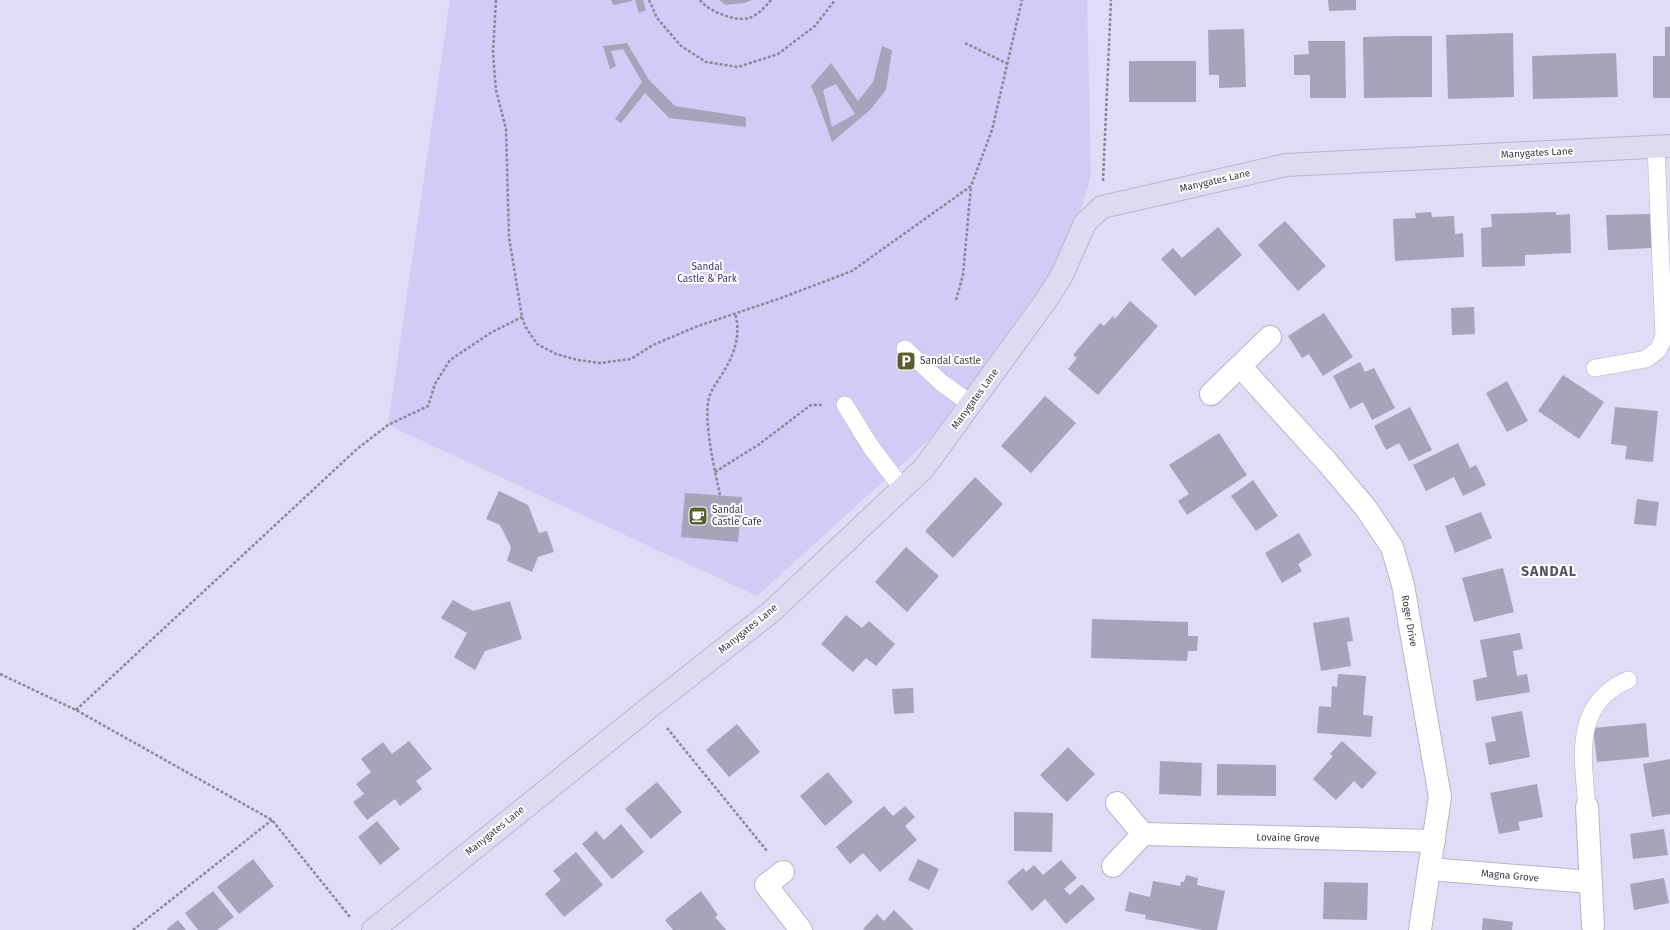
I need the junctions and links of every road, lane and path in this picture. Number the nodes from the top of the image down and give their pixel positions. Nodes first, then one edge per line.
1 (496, 0) edge
2 (649, 0) edge
3 (700, 0) edge
4 (771, 0) edge
5 (835, 0) edge
6 (1022, 0) edge
7 (1111, 0) edge
8 (965, 44) dead end
9 (1008, 64) junction
10 (1663, 146) edge
11 (971, 186) junction
12 (1102, 207) junction
13 (956, 300) dead end
14 (735, 313) junction
15 (522, 317) junction
16 (1270, 337) dead end
17 (905, 349) dead end
18 (1240, 366) junction
19 (1595, 368) dead end
20 (1211, 394) dead end
21 (971, 404) junction
22 (846, 405) dead end
23 (828, 411) dead end
24 (715, 472) junction
25 (902, 488) junction
26 (720, 495) dead end
27 (0, 674) edge
28 (1628, 680) dead end
29 (650, 706) junction
30 (76, 710) junction
31 (1117, 804) dead end
32 (1587, 806) joint
33 (272, 820) junction
34 (1143, 834) junction
35 (1434, 841) junction
36 (1113, 866) dead end
37 (1429, 869) junction
38 (783, 872) joint
39 (1591, 882) junction
40 (351, 918) dead end
41 (1593, 926) dead end
42 (133, 930) edge
43 (373, 930) edge
44 (801, 930) edge
45 (1420, 930) edge

1 - 15 path
2 - 5 path
3 - 4 path
6 - 9 path
7 - 12 path
8 - 9 path
9 - 11 path
10 - 12 street, Manygates Lane
10 - 19 lane
11 - 13 path
11 - 14 path
12 - 21 street, Manygates Lane
14 - 15 path
14 - 24 path
15 - 30 path
16 - 18 street
17 - 21 lane
18 - 20 street
18 - 35 street, Roger Drive
21 - 25 street, Manygates Lane
22 - 25 lane
23 - 24 path
24 - 26 path
25 - 29 street, Manygates Lane
27 - 30 path
28 - 32 lane
29 - 38 path
29 - 43 street, Manygates Lane
30 - 33 path
31 - 34 street
32 - 39 street
33 - 40 path
33 - 42 path
34 - 35 street, Lovaine Grove
34 - 36 street
35 - 37 street, Roger Drive
37 - 39 street, Magna Grove
37 - 45 street, Roger Drive
38 - 44 street
39 - 41 street

